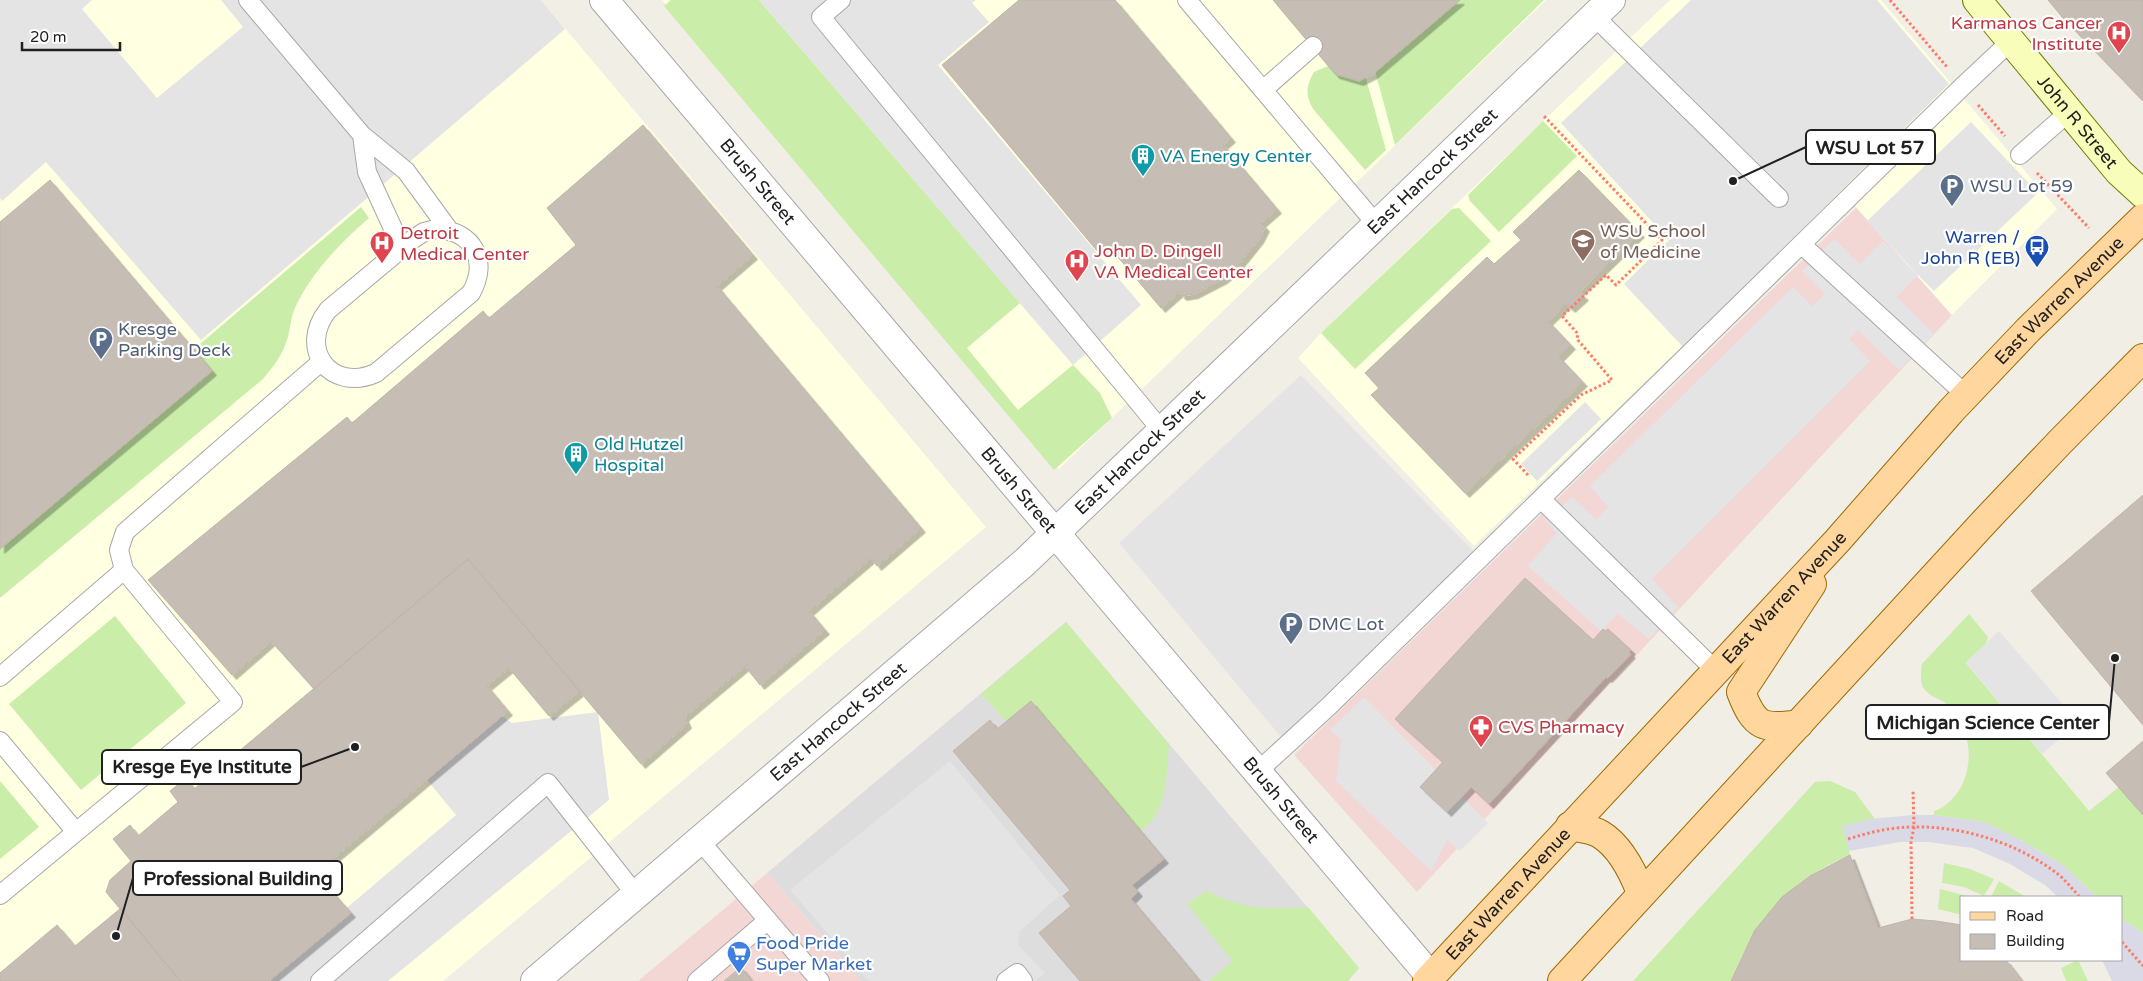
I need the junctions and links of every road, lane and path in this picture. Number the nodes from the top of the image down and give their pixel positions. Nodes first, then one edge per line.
1 (248, 0) edge
2 (604, 0) edge
3 (841, 0) edge
4 (1187, 0) edge
5 (1890, 0) edge
6 (1977, 0) edge
7 (1603, 8) edge
8 (2011, 41) junction
9 (1312, 46) dead end
10 (1963, 86) junction
11 (1263, 90) junction
12 (2069, 112) junction
13 (1543, 115) dead end
14 (362, 136) junction
15 (2020, 155) junction
16 (2143, 194) edge
17 (1779, 198) dead end
18 (2143, 218) edge
19 (1377, 225) junction
20 (2087, 226) dead end
21 (449, 230) junction
22 (1801, 244) junction
23 (402, 248) junction
24 (2143, 358) edge
25 (322, 361) junction
26 (1966, 395) junction
27 (1162, 431) junction
28 (1543, 496) junction
29 (1054, 534) junction
30 (1838, 540) junction
31 (124, 570) junction
32 (1715, 670) junction
33 (0, 677) edge
34 (1799, 724) junction
35 (0, 741) edge
36 (1257, 772) junction
37 (1913, 790) dead end
38 (1570, 826) junction
39 (1914, 827) junction
40 (76, 832) junction
41 (1848, 839) dead end
42 (700, 841) junction
43 (1642, 894) junction
44 (0, 895) edge
45 (636, 895) junction
46 (2079, 896) edge
47 (1912, 919) dead end
48 (768, 920) junction
49 (2123, 943) edge
50 (2143, 966) edge
51 (1431, 980) edge
52 (320, 981) edge
53 (535, 981) edge
54 (697, 981) edge
55 (820, 981) edge
56 (1006, 981) edge
57 (1023, 981) edge
58 (1562, 981) edge

1 - 14 lane
2 - 29 street, Brush Street
3 - 27 lane
4 - 11 lane
5 - 10 path
6 - 8 street, John R Street
7 - 17 lane
7 - 19 street, East Hancock Street
8 - 10 lane
8 - 12 street, John R Street
9 - 11 lane
10 - 15 path
10 - 22 lane
11 - 19 lane
12 - 15 lane
12 - 16 street, John R Street
13 - 28 path
14 - 21 lane
14 - 23 lane
15 - 20 path
18 - 26 main road, East Warren Avenue
19 - 27 street, East Hancock Street
21 - 23 lane
21 - 25 lane
22 - 26 lane
22 - 28 lane
23 - 25 lane
24 - 34 main road
25 - 31 lane
26 - 30 main road, East Warren Avenue
27 - 29 street, East Hancock Street
28 - 32 lane
28 - 36 lane
29 - 36 street, Brush Street
29 - 42 street, East Hancock Street
30 - 32 main road, East Warren Avenue
30 - 34 main road
31 - 33 lane
31 - 40 lane
32 - 38 main road, East Warren Avenue
34 - 43 main road
35 - 40 lane
36 - 51 street, Brush Street
37 - 39 path
38 - 43 main road
38 - 51 main road, East Warren Avenue
39 - 41 path
39 - 46 path
39 - 47 path
40 - 44 lane
42 - 45 street, East Hancock Street
42 - 48 lane
43 - 58 main road
45 - 52 lane
45 - 53 street, East Hancock Street
48 - 54 lane
48 - 55 lane
49 - 50 path
56 - 57 lane

